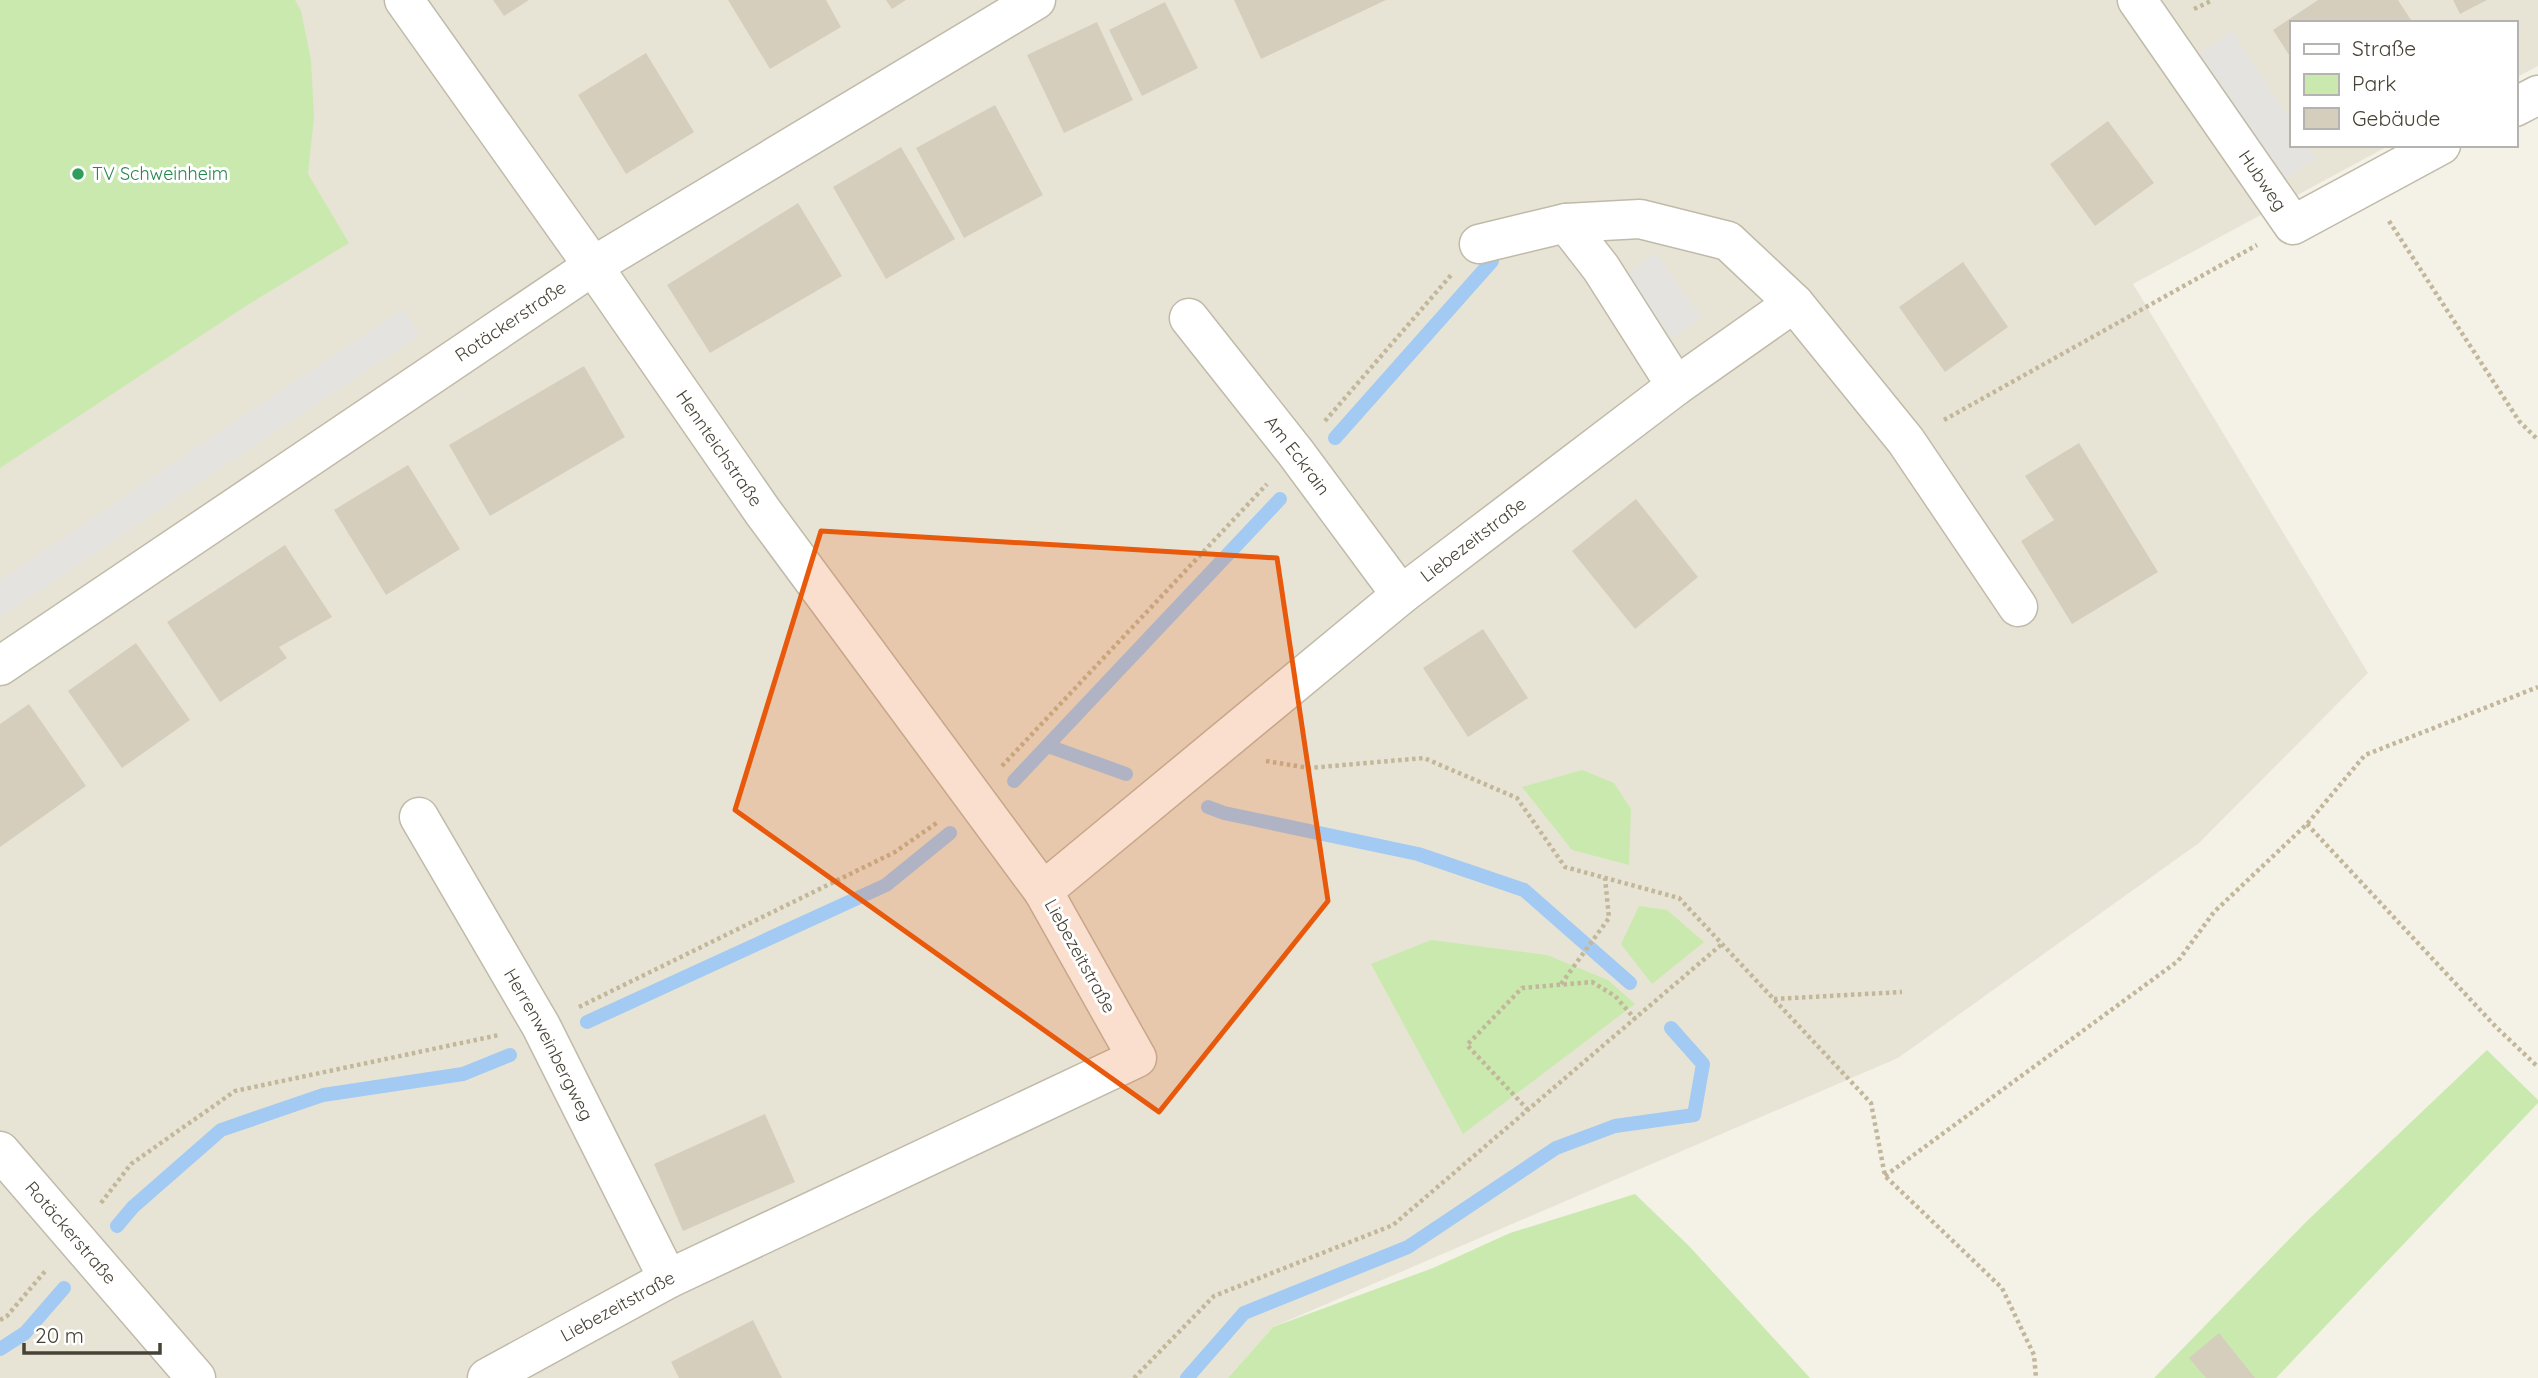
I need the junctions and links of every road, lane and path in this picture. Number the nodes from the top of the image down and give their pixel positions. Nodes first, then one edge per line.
1 (404, 0) edge
2 (1036, 0) edge
3 (2137, 0) edge
4 (2538, 95) edge
5 (2517, 106) edge
6 (2437, 147) edge
7 (2365, 185) junction
8 (1566, 223) junction
9 (2293, 225) junction
10 (1479, 244) joint
11 (593, 266) junction
12 (1794, 303) junction
13 (1189, 318) dead end
14 (1676, 386) junction
15 (2538, 440) edge
16 (1906, 441) junction
17 (1296, 453) junction
18 (1401, 595) junction
19 (2018, 607) dead end
20 (0, 666) edge
21 (2538, 687) edge
22 (1214, 751) junction
23 (973, 797) junction
24 (419, 817) dead end
25 (2307, 824) junction
26 (1605, 878) junction
27 (1043, 891) junction
28 (1722, 944) junction
29 (1561, 985) junction
30 (1902, 992) dead end
31 (1773, 999) junction
32 (1635, 1018) junction
33 (541, 1026) junction
34 (2538, 1067) edge
35 (1528, 1110) junction
36 (0, 1151) edge
37 (1885, 1176) junction
38 (74, 1238) junction
39 (668, 1279) junction
40 (0, 1320) edge
41 (196, 1378) edge
42 (486, 1378) edge
43 (1134, 1378) edge
44 (2036, 1378) edge

1 - 11 street, Hennteichstraße
2 - 11 street, Rotäckerstraße
3 - 9 street, Hubweg
4 - 5 street
6 - 7 street, Hubweg
7 - 9 street, Hubweg
7 - 15 path
8 - 10 street
8 - 12 street
8 - 14 street
9 - 16 path
10 - 17 path
11 - 20 street, Rotäckerstraße
11 - 23 street, Hennteichstraße
12 - 14 street, Liebezeitstraße
12 - 16 street
13 - 17 street, Am Eckrain
14 - 18 street, Liebezeitstraße
16 - 19 street
17 - 18 street, Am Eckrain
17 - 23 path
18 - 22 street, Liebezeitstraße
21 - 25 path
22 - 26 path
22 - 27 street, Liebezeitstraße
23 - 27 street, Hennteichstraße
23 - 33 path
24 - 33 street, Herrenweinbergweg
25 - 34 path
25 - 37 path
26 - 28 path
26 - 29 path
27 - 39 street, Liebezeitstraße
28 - 31 path
28 - 32 path
29 - 32 path
29 - 35 path
30 - 31 path
31 - 37 path
32 - 35 path
33 - 38 path
33 - 39 street, Herrenweinbergweg
35 - 43 path
36 - 38 street, Rotäckerstraße
37 - 44 path
38 - 40 path
38 - 41 street, Rotäckerstraße
39 - 42 street, Liebezeitstraße

